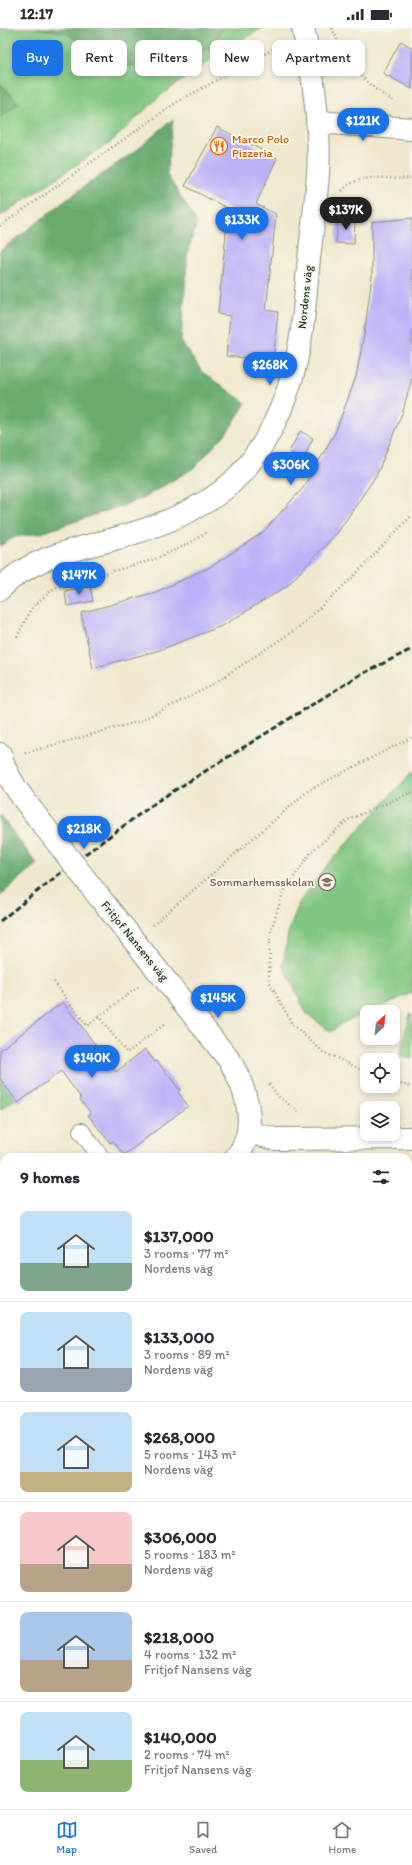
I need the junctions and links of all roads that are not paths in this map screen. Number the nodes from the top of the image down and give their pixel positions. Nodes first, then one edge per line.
1 (303, 28) edge
2 (317, 122) junction
3 (412, 129) edge
4 (0, 589) edge
5 (0, 754) edge
6 (82, 1131) dead end
7 (248, 1132) junction
8 (412, 1138) edge
9 (98, 1153) edge
10 (239, 1153) edge

1 - 2 street, Nordens väg
2 - 3 street
2 - 4 street, Nordens väg
5 - 7 street, Fritjof Nansens väg, bridge
6 - 9 lane
7 - 8 street
7 - 10 street, Fritjof Nansens väg

